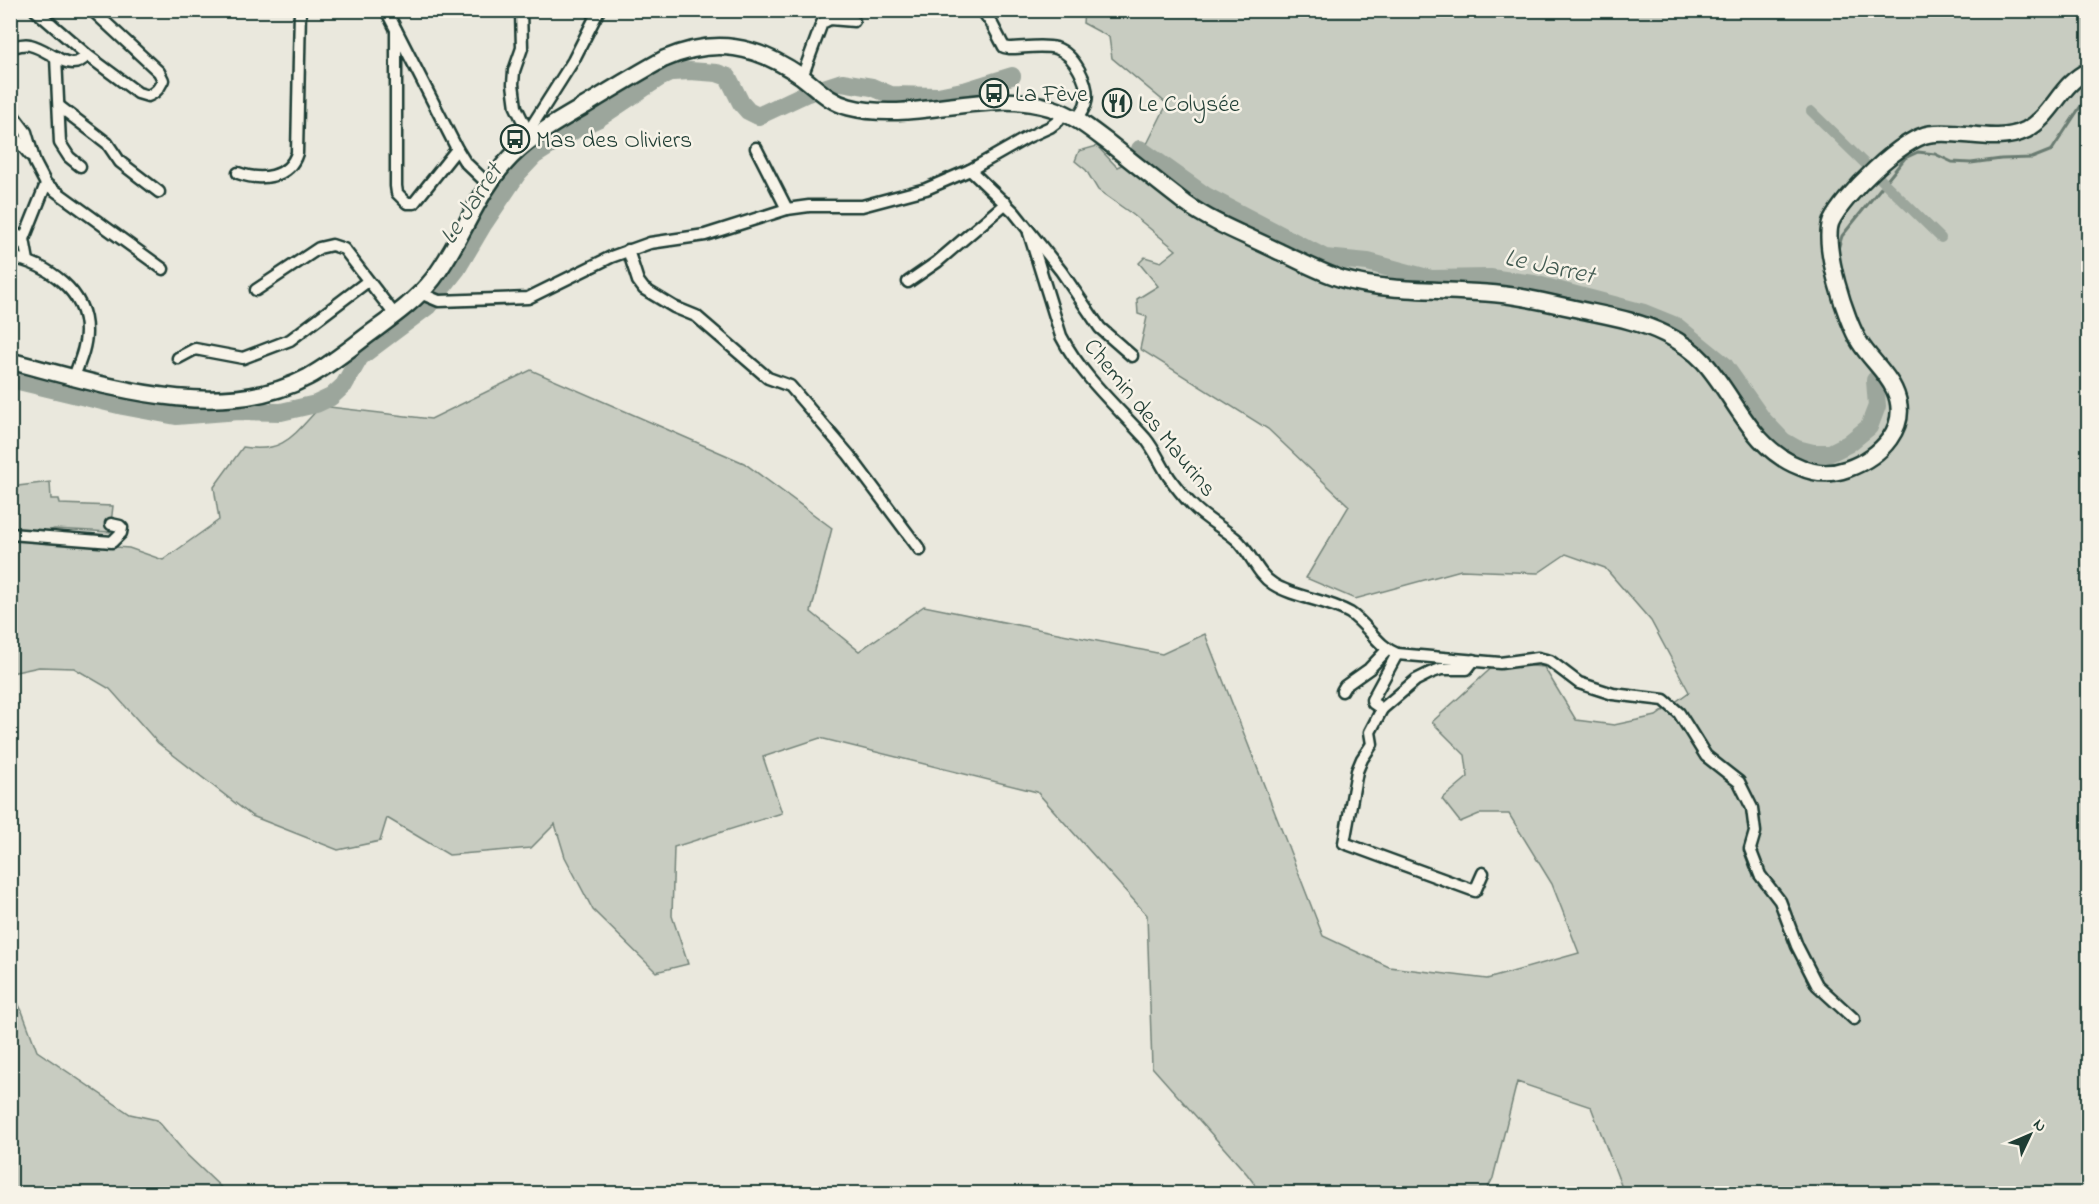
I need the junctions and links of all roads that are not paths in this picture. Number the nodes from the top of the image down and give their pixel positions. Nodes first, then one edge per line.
1 (35, 10) edge
2 (92, 10) edge
3 (300, 10) edge
4 (386, 10) edge
5 (521, 10) edge
6 (599, 10) edge
7 (982, 10) edge
8 (854, 21) dead end
9 (396, 30) junction
10 (10, 48) edge
11 (87, 55) junction
12 (56, 57) junction
13 (2088, 71) edge
14 (806, 81) junction
15 (60, 107) junction
16 (10, 111) edge
17 (1070, 115) junction
18 (10, 131) edge
19 (530, 135) junction
20 (756, 148) dead end
21 (457, 149) junction
22 (35, 163) junction
23 (80, 166) dead end
24 (970, 170) junction
25 (238, 173) dead end
26 (46, 184) junction
27 (488, 184) junction
28 (159, 192) dead end
29 (1006, 203) junction
30 (787, 209) junction
31 (10, 231) edge
32 (1029, 233) junction
33 (24, 240) junction
34 (10, 249) edge
35 (628, 250) junction
36 (10, 257) edge
37 (28, 261) junction
38 (162, 269) dead end
39 (368, 281) junction
40 (908, 282) dead end
41 (256, 290) dead end
42 (424, 295) junction
43 (394, 315) junction
44 (1132, 356) dead end
45 (178, 358) dead end
46 (10, 361) edge
47 (74, 377) junction
48 (111, 524) dead end
49 (10, 534) edge
50 (920, 550) dead end
51 (1392, 652) junction
52 (1474, 660) junction
53 (1342, 691) dead end
54 (1382, 709) junction
55 (1483, 873) dead end
56 (1854, 1019) dead end

1 - 11 street
2 - 11 street
3 - 25 street
4 - 9 street
5 - 19 street
6 - 19 street
7 - 17 street
8 - 14 street
9 - 21 street
9 - 21 street
10 - 12 street
11 - 12 street
12 - 15 street
13 - 17 main road
14 - 17 main road
14 - 19 main road
15 - 23 street
15 - 28 street
16 - 22 street
17 - 24 street
18 - 22 street
19 - 27 main road
20 - 30 street
21 - 27 street
22 - 26 street
24 - 29 street
24 - 30 street
26 - 33 street
26 - 38 street
27 - 42 main road
29 - 32 street
29 - 40 street
30 - 35 street
31 - 33 street
32 - 44 street
32 - 51 street, Chemin des Maurins
33 - 34 street
33 - 37 street
35 - 42 street
35 - 50 street
36 - 37 street
37 - 47 street
39 - 41 street
39 - 43 street
39 - 45 street
42 - 43 main road
43 - 47 main road
46 - 47 main road
48 - 49 street
51 - 52 street
51 - 53 street
51 - 54 street
52 - 54 street
52 - 56 street
54 - 55 street

